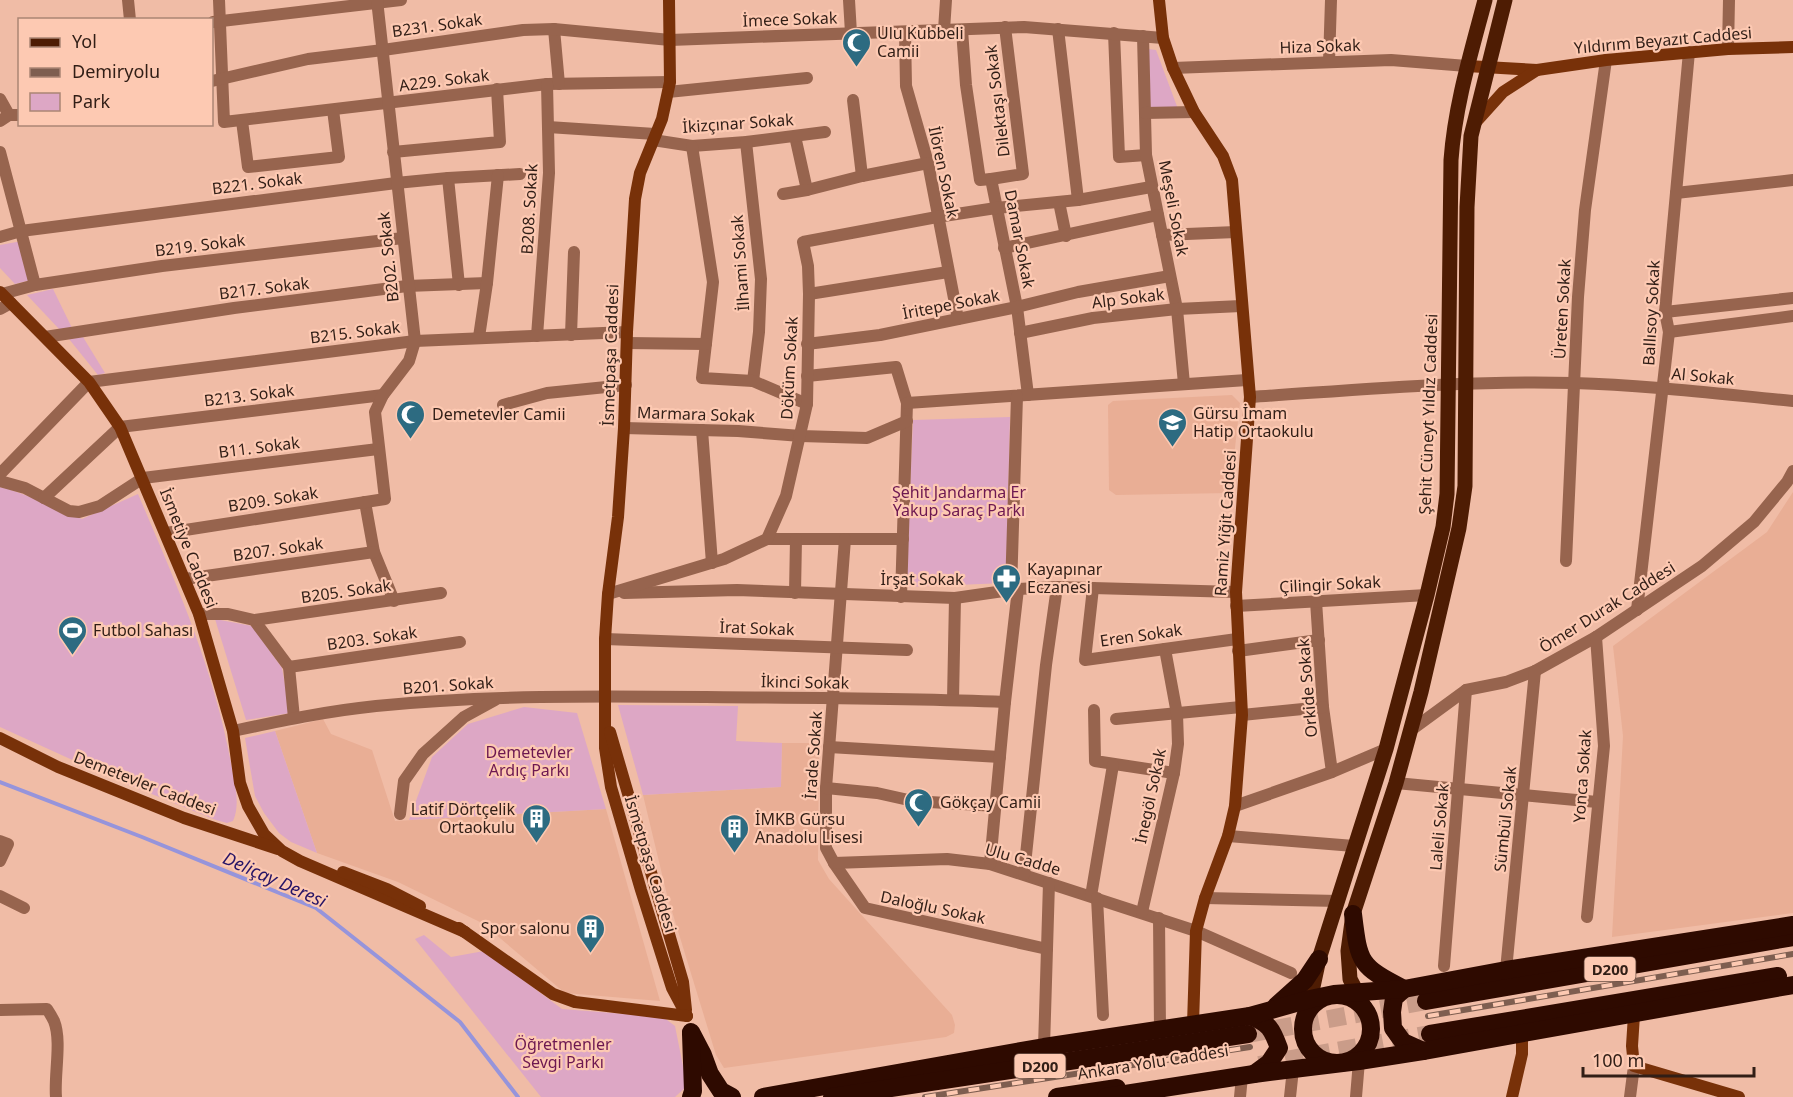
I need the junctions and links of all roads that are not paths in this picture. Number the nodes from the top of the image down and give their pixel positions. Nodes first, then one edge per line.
1 (128, 0) edge
2 (219, 0) edge
3 (401, 0) edge
4 (669, 0) edge
5 (849, 0) edge
6 (946, 0) edge
7 (1159, 0) edge
8 (1331, 0) edge
9 (1485, 0) edge
10 (1505, 0) edge
11 (1729, 0) edge
12 (377, 1) edge
13 (130, 18) edge
14 (215, 21) edge
15 (1005, 27) junction
16 (554, 29) junction
17 (1058, 29) junction
18 (944, 30) junction
19 (962, 30) junction
20 (904, 32) junction
21 (851, 33) junction
22 (1114, 33) junction
23 (1143, 36) junction
24 (1163, 38) junction
25 (670, 40) junction
26 (1793, 47) edge
27 (1728, 49) junction
28 (383, 50) junction
29 (1689, 52) junction
30 (1606, 60) junction
31 (1329, 62) junction
32 (1467, 66) junction
33 (1488, 67) junction
34 (1173, 68) junction
35 (1537, 70) junction
36 (807, 78) dead end
37 (217, 79) edge
38 (553, 84) junction
39 (669, 87) junction
40 (497, 89) junction
41 (0, 99) edge
42 (853, 100) dead end
43 (388, 104) junction
44 (333, 110) junction
45 (1194, 112) junction
46 (1145, 113) junction
47 (10, 117) edge
48 (242, 121) junction
49 (1474, 124) junction
50 (548, 127) junction
51 (825, 132) dead end
52 (795, 136) junction
53 (654, 137) junction
54 (746, 142) junction
55 (692, 146) junction
56 (0, 152) edge
57 (393, 152) junction
58 (1146, 155) junction
59 (928, 163) junction
60 (520, 174) dead end
61 (498, 175) junction
62 (862, 176) junction
63 (448, 178) junction
64 (991, 179) junction
65 (1793, 180) edge
66 (396, 183) junction
67 (1151, 187) junction
68 (807, 190) junction
69 (1676, 193) junction
70 (783, 194) dead end
71 (1078, 200) junction
72 (1059, 202) junction
73 (996, 208) junction
74 (1158, 215) junction
75 (937, 217) junction
76 (21, 231) junction
77 (1236, 232) junction
78 (1162, 235) junction
79 (1066, 236) junction
80 (0, 237) edge
81 (403, 238) junction
82 (1004, 248) junction
83 (574, 252) dead end
84 (948, 272) junction
85 (1170, 276) junction
86 (488, 283) junction
87 (35, 285) junction
88 (459, 285) junction
89 (407, 286) junction
90 (809, 294) junction
91 (1793, 298) edge
92 (3, 299) edge
93 (1241, 306) junction
94 (1017, 307) junction
95 (1178, 309) junction
96 (1665, 312) junction
97 (1793, 316) edge
98 (958, 319) junction
99 (1669, 332) junction
100 (1020, 333) junction
101 (571, 335) junction
102 (537, 336) junction
103 (45, 337) junction
104 (479, 337) junction
105 (627, 337) junction
106 (415, 341) junction
107 (706, 344) junction
108 (807, 344) junction
109 (807, 376) junction
110 (1247, 380) junction
111 (753, 381) junction
112 (89, 382) junction
113 (1574, 383) junction
114 (1184, 384) junction
115 (1465, 384) junction
116 (626, 385) junction
117 (1449, 385) junction
118 (1662, 389) junction
119 (383, 395) junction
120 (1023, 395) junction
121 (1250, 396) junction
122 (1793, 401) edge
123 (907, 403) junction
124 (807, 404) junction
125 (503, 405) dead end
126 (907, 421) junction
127 (120, 427) junction
128 (624, 429) junction
129 (702, 430) junction
130 (801, 436) junction
131 (378, 449) junction
132 (1793, 471) edge
133 (0, 474) edge
134 (143, 478) junction
135 (0, 481) edge
136 (44, 498) junction
137 (365, 502) junction
138 (166, 533) junction
139 (767, 538) junction
140 (796, 539) junction
141 (845, 539) junction
142 (903, 539) junction
143 (374, 552) junction
144 (1566, 561) dead end
145 (712, 563) junction
146 (185, 579) junction
147 (1057, 587) junction
148 (1093, 588) junction
149 (1015, 590) junction
150 (1236, 591) junction
151 (441, 593) dead end
152 (795, 593) junction
153 (608, 594) junction
154 (840, 595) junction
155 (1427, 595) junction
156 (901, 597) junction
157 (955, 598) junction
158 (394, 601) junction
159 (1316, 601) junction
160 (1236, 606) junction
161 (1637, 610) junction
162 (199, 614) junction
163 (254, 620) junction
164 (1596, 637) junction
165 (605, 639) junction
166 (1319, 640) junction
167 (460, 642) dead end
168 (1238, 645) junction
169 (837, 648) junction
170 (1166, 649) junction
171 (907, 650) dead end
172 (289, 667) junction
173 (1535, 671) junction
174 (1466, 690) junction
175 (604, 696) junction
176 (499, 698) junction
177 (833, 698) junction
178 (953, 700) junction
179 (1005, 702) junction
180 (1323, 707) junction
181 (1094, 710) dead end
182 (1241, 711) junction
183 (1177, 714) junction
184 (605, 716) junction
185 (294, 718) junction
186 (1116, 719) dead end
187 (1410, 730) junction
188 (233, 731) junction
189 (0, 738) edge
190 (830, 747) junction
191 (1386, 749) junction
192 (1000, 757) junction
193 (1113, 765) junction
194 (1332, 772) junction
195 (1174, 773) junction
196 (1396, 783) junction
197 (826, 788) junction
198 (1458, 788) junction
199 (1524, 795) junction
200 (1598, 802) junction
201 (996, 806) junction
202 (1235, 806) junction
203 (400, 814) dead end
204 (255, 821) junction
205 (238, 836) junction
206 (1228, 836) junction
207 (4, 843) edge
208 (1354, 846) junction
209 (282, 850) junction
210 (0, 861) edge
211 (834, 863) junction
212 (990, 864) junction
213 (1024, 874) junction
214 (1049, 883) junction
215 (654, 886) junction
216 (640, 890) junction
217 (0, 896) edge
218 (1094, 897) junction
219 (1205, 898) junction
220 (1338, 901) junction
221 (24, 908) dead end
222 (1142, 912) junction
223 (1353, 914) junction
224 (1587, 917) dead end
225 (1159, 918) junction
226 (1793, 925) edge
227 (1196, 931) junction
228 (1793, 937) edge
229 (1047, 949) junction
230 (1319, 959) junction
231 (1444, 966) dead end
232 (1506, 970) junction
233 (1291, 973) dead end
234 (1793, 973) edge
235 (1793, 985) edge
236 (1404, 989) junction
237 (1361, 1000) junction
238 (1426, 1001) tunnel mouth
239 (1309, 1004) junction
240 (0, 1010) edge
241 (1272, 1010) junction
242 (1103, 1015) dead end
243 (1634, 1015) junction
244 (689, 1024) junction
245 (1193, 1024) junction
246 (1249, 1025) junction
247 (1160, 1029) junction
248 (1522, 1032) junction
249 (1430, 1034) tunnel mouth
250 (1044, 1047) junction
251 (1422, 1051) junction
252 (1350, 1062) junction
253 (1634, 1066) junction
254 (1293, 1069) junction
255 (1250, 1072) junction
256 (1175, 1091) edge
257 (56, 1097) edge
258 (691, 1097) edge
259 (732, 1097) edge
260 (763, 1097) edge
261 (832, 1097) edge
262 (1057, 1097) edge
263 (1106, 1097) edge
264 (1240, 1097) edge
265 (1290, 1097) edge
266 (1356, 1097) edge
267 (1512, 1097) edge
268 (1629, 1097) edge
269 (1739, 1097) edge

1 - 13 street
2 - 14 street
3 - 12 street
4 - 25 main road, İsmetpaşa Caddesi
5 - 21 street
6 - 18 street
7 - 24 main road, Ramiz Yiğit Caddesi
8 - 31 street
9 - 32 main road, Şehit Cüneyt Yıldız Caddesi
10 - 33 main road, Şehit Cüneyt Yıldız Caddesi
11 - 27 street
12 - 14 street
12 - 28 street, B202. Sokak
14 - 37 street
15 - 17 street, İmece Sokak
15 - 19 street, İmece Sokak
15 - 64 street, Dilektaşı Sokak
16 - 25 street, B231. Sokak
16 - 28 street, B231. Sokak
16 - 38 street, B208. Sokak
17 - 22 street, İmece Sokak
17 - 71 street
18 - 19 street, İmece Sokak
18 - 20 street, İmece Sokak
19 - 64 street, Damar Sokak
20 - 21 street, İmece Sokak
20 - 59 street, İlören Sokak
21 - 25 street, İmece Sokak
22 - 23 street, İmece Sokak
22 - 58 street
23 - 24 street, İmece Sokak
23 - 46 street, Meşeli Sokak
24 - 34 main road, Ramiz Yiğit Caddesi
25 - 39 main road, İsmetpaşa Caddesi
26 - 27 main road, Yıldırım Beyazıt Caddesi
27 - 29 main road, Yıldırım Beyazıt Caddesi
28 - 37 street, B231. Sokak
28 - 43 street, B202. Sokak
29 - 30 main road, Yıldırım Beyazıt Caddesi
29 - 69 street, Ballısoy Sokak
30 - 35 main road, Yıldırım Beyazıt Caddesi
30 - 113 street, Üreten Sokak
31 - 32 street, Hiza Sokak
31 - 34 street, Hiza Sokak
32 - 33 main road, Yıldırım Beyazıt Caddesi
32 - 117 main road, Şehit Cüneyt Yıldız Caddesi
33 - 35 main road, Yıldırım Beyazıt Caddesi
33 - 49 main road, Şehit Cüneyt Yıldız Caddesi
34 - 45 main road, Ramiz Yiğit Caddesi
35 - 49 main road, Yıldırım Beyazıt Caddesi
36 - 39 street, A229. Sokak
37 - 48 street, A229. Sokak
38 - 39 street, A229. Sokak
38 - 40 street, A229. Sokak
38 - 50 street, B208. Sokak
39 - 53 main road, İsmetpaşa Caddesi
40 - 43 street, A229. Sokak
40 - 57 street
41 - 47 street
42 - 62 street
43 - 44 street, A229. Sokak
43 - 57 street, B202. Sokak
44 - 48 street, A229. Sokak
44 - 48 street
45 - 46 street
45 - 77 main road, Ramiz Yiğit Caddesi
46 - 58 street, Meşeli Sokak
49 - 115 main road, Şehit Cüneyt Yıldız Caddesi
50 - 53 street, İkizçınar Sokak
50 - 102 street, B208. Sokak
51 - 52 street, İkizçınar Sokak
52 - 54 street, İkizçınar Sokak
52 - 68 street
53 - 55 street, İkizçınar Sokak
53 - 105 main road, İsmetpaşa Caddesi
54 - 55 street, İkizçınar Sokak
54 - 111 street, İlhami Sokak
55 - 107 street
56 - 76 street
57 - 66 street, B202. Sokak
58 - 67 street, Meşeli Sokak
59 - 62 street
59 - 75 street, İlören Sokak
60 - 61 street, B221. Sokak
61 - 63 street, B221. Sokak
61 - 86 street
62 - 68 street
63 - 66 street, B221. Sokak
63 - 88 street
64 - 73 street, Damar Sokak
65 - 69 street
66 - 76 street, B221. Sokak
66 - 81 street, B202. Sokak
67 - 71 street
67 - 74 street, Meşeli Sokak
68 - 70 street
69 - 96 street, Ballısoy Sokak
71 - 72 street
72 - 73 street
72 - 79 street
73 - 75 street
73 - 82 street, Damar Sokak
74 - 78 street, Meşeli Sokak
74 - 79 street
75 - 84 street, İlören Sokak
75 - 90 street, Döküm Sokak
76 - 80 street, B221. Sokak
76 - 87 street
77 - 78 street
77 - 93 main road, Ramiz Yiğit Caddesi
78 - 85 street, Meşeli Sokak
79 - 82 street
81 - 87 street, B219. Sokak
81 - 89 street, B202. Sokak
82 - 94 street, Damar Sokak
83 - 101 street
84 - 90 street
84 - 98 street, İlören Sokak
85 - 94 street, İritepe Sokak
85 - 95 street, Meşeli Sokak
86 - 88 street, B217. Sokak
86 - 104 street
87 - 92 street, B219. Sokak
88 - 89 street, B217. Sokak
89 - 103 street, B217. Sokak
89 - 106 street, B202. Sokak
90 - 108 street, Döküm Sokak
91 - 96 street
92 - 103 main road, İsmetiye Caddesi
93 - 95 street, Alp Sokak
93 - 110 main road, Ramiz Yiğit Caddesi
94 - 98 street, İritepe Sokak
94 - 100 street, Damar Sokak
95 - 100 street, Alp Sokak
95 - 114 street, Meşeli Sokak
96 - 99 street, Ballısoy Sokak
97 - 99 street
98 - 108 street, İritepe Sokak
99 - 118 street, Ballısoy Sokak
100 - 120 street, Damar Sokak
101 - 102 street, B215. Sokak
101 - 105 street, B215. Sokak
102 - 104 street, B215. Sokak
103 - 112 main road, İsmetiye Caddesi
104 - 106 street, B215. Sokak
105 - 107 street, B215. Sokak
105 - 116 main road, İsmetpaşa Caddesi
106 - 112 street, B215. Sokak
106 - 119 street
107 - 111 street
108 - 109 street, Döküm Sokak
109 - 123 street
109 - 124 street, Döküm Sokak
110 - 114 street
110 - 121 main road, Ramiz Yiğit Caddesi
111 - 124 street
112 - 127 main road, İsmetiye Caddesi
112 - 133 street
113 - 115 street, Al Sokak
113 - 118 street, Al Sokak
113 - 144 street, Üreten Sokak
114 - 120 street
115 - 117 street, Al Sokak
115 - 187 main road, Şehit Cüneyt Yıldız Caddesi
116 - 125 street
116 - 128 main road, İsmetpaşa Caddesi
117 - 121 street, Al Sokak
117 - 155 main road, Şehit Cüneyt Yıldız Caddesi
118 - 122 street, Al Sokak
118 - 161 street, Ballısoy Sokak
119 - 127 street, B213. Sokak
119 - 131 street
120 - 123 street
120 - 149 street, Damar Sokak
121 - 150 main road, Ramiz Yiğit Caddesi
123 - 126 street
124 - 130 street, Döküm Sokak
126 - 130 street, Marmara Sokak
126 - 142 street
127 - 134 main road, İsmetiye Caddesi
127 - 136 street
128 - 129 street, Marmara Sokak
128 - 153 main road, İsmetpaşa Caddesi
129 - 130 street, Marmara Sokak
129 - 145 street
130 - 139 street, Döküm Sokak
131 - 134 street, B11. Sokak
131 - 137 street, B209. Sokak
132 - 161 street, Ömer Durak Caddesi
134 - 136 street
134 - 138 main road, İsmetiye Caddesi
135 - 136 street
137 - 138 street, B209. Sokak
137 - 143 street
138 - 146 main road, İsmetiye Caddesi
139 - 140 street
139 - 145 street
140 - 141 street
140 - 152 street
141 - 142 street
141 - 154 street, İrade Sokak
142 - 156 street
143 - 146 street, B207. Sokak
143 - 158 street
145 - 153 street
146 - 162 main road, İsmetiye Caddesi
147 - 148 street, İrşat Sokak
147 - 149 street, İrşat Sokak
147 - 213 street
148 - 150 street, İrşat Sokak
148 - 170 street, Eren Sokak
149 - 157 street, İrşat Sokak
149 - 179 street, Damar Sokak
150 - 160 main road, Ramiz Yiğit Caddesi
151 - 158 street, B205. Sokak
152 - 153 street, İrşat Sokak
152 - 154 street, İrşat Sokak
153 - 165 main road, İsmetpaşa Caddesi
154 - 156 street, İrşat Sokak
154 - 169 street, İrade Sokak
155 - 159 street, Çilingir Sokak
155 - 191 main road, Şehit Cüneyt Yıldız Caddesi
156 - 157 street, İrşat Sokak
157 - 178 street
158 - 163 street, B205. Sokak
159 - 160 street, Çilingir Sokak
159 - 166 street, Orkide Sokak
160 - 168 main road, Ramiz Yiğit Caddesi
161 - 164 street, Ömer Durak Caddesi
162 - 163 street
162 - 188 main road, İsmetiye Caddesi
163 - 172 street
164 - 173 street, Ömer Durak Caddesi
164 - 200 street, Yonca Sokak
165 - 169 street, İrat Sokak
165 - 175 main road, İsmetpaşa Caddesi
166 - 168 street, Eren Sokak
166 - 180 street, Orkide Sokak
167 - 172 street, B203. Sokak
168 - 170 street, Eren Sokak
168 - 182 main road, Ramiz Yiğit Caddesi
169 - 171 street, İrat Sokak
169 - 177 street, İrade Sokak
170 - 183 street, İnegöl Sokak
172 - 185 street
173 - 174 street, Ömer Durak Caddesi
173 - 199 street, Sümbül Sokak
174 - 187 street, Ömer Durak Caddesi
174 - 198 street, Laleli Sokak
175 - 176 street, B201. Sokak
175 - 177 street, İkinci Sokak
175 - 184 main road, İsmetpaşa Caddesi
176 - 185 street, B201. Sokak
176 - 203 street
177 - 178 street, İkinci Sokak
177 - 190 street, İrade Sokak
178 - 179 street, İkinci Sokak
179 - 192 street, Damar Sokak
180 - 182 street
180 - 194 street, Orkide Sokak
181 - 193 street
182 - 183 street
182 - 202 main road, Ramiz Yiğit Caddesi
183 - 186 street
183 - 195 street, İnegöl Sokak
184 - 215 main road, İsmetpaşa Caddesi
184 - 216 main road, İsmetpaşa Caddesi
185 - 188 street, B201. Sokak
187 - 196 main road, Şehit Cüneyt Yıldız Caddesi
188 - 204 main road, İsmetiye Caddesi
189 - 205 main road, Demetevler Caddesi
190 - 192 street
190 - 197 street, İrade Sokak
191 - 194 street
191 - 208 main road, Şehit Cüneyt Yıldız Caddesi
192 - 201 street, Damar Sokak
193 - 195 street
193 - 218 street
194 - 202 street
195 - 222 street, İnegöl Sokak
196 - 198 street
196 - 223 main road, Şehit Cüneyt Yıldız Caddesi
197 - 201 street
197 - 211 street, İrade Sokak
198 - 199 street
198 - 231 street, Laleli Sokak
199 - 200 street
199 - 232 street, Sümbül Sokak
200 - 224 street, Yonca Sokak
201 - 212 street, Damar Sokak
202 - 206 main road, Ramiz Yiğit Caddesi
204 - 205 main road
204 - 209 main road, İsmetiye Caddesi
205 - 209 main road, Demetevler Caddesi
206 - 208 street
206 - 219 main road, Ramiz Yiğit Caddesi
207 - 210 street
208 - 220 main road, Şehit Cüneyt Yıldız Caddesi
209 - 244 main road, Demetevler Caddesi
211 - 212 street, Ulu Cadde
211 - 229 street, Daloğlu Sokak
212 - 213 street, Ulu Cadde
213 - 214 street, Ulu Cadde
214 - 218 street, Ulu Cadde
214 - 229 street
215 - 216 main road
215 - 244 main road, İsmetpaşa Caddesi
216 - 244 main road, İsmetpaşa Caddesi
217 - 221 street
218 - 222 street, Ulu Cadde
218 - 242 street
219 - 220 street
219 - 227 main road, Ramiz Yiğit Caddesi
220 - 230 main road, Şehit Cüneyt Yıldız Caddesi
222 - 225 street, Ulu Cadde
223 - 236 highway
223 - 237 main road, Şehit Cüneyt Yıldız Caddesi
225 - 227 street, Ulu Cadde
225 - 247 street
226 - 232 highway
227 - 233 street, Ulu Cadde
227 - 245 main road, Ramiz Yiğit Caddesi
228 - 238 highway, D200
229 - 250 street
230 - 239 main road, Şehit Cüneyt Yıldız Caddesi
230 - 241 highway
232 - 236 highway
234 - 249 highway, D200
235 - 243 highway
236 - 237 highway
236 - 251 highway
237 - 239 highway
237 - 252 highway
239 - 241 highway
239 - 252 highway
240 - 257 street
241 - 246 highway
243 - 248 highway
243 - 253 main road
244 - 258 highway
244 - 259 highway
245 - 246 highway
245 - 247 highway
246 - 255 highway
246 - 261 highway, Ankara Yolu Caddesi / D200
247 - 250 highway
248 - 251 highway
248 - 267 main road
250 - 260 highway
251 - 252 highway
252 - 254 highway
252 - 266 street
253 - 268 street
253 - 269 main road
254 - 255 highway
254 - 265 street
255 - 256 highway
255 - 262 highway, Ankara Yolu Caddesi / D200
255 - 264 street
256 - 263 highway

